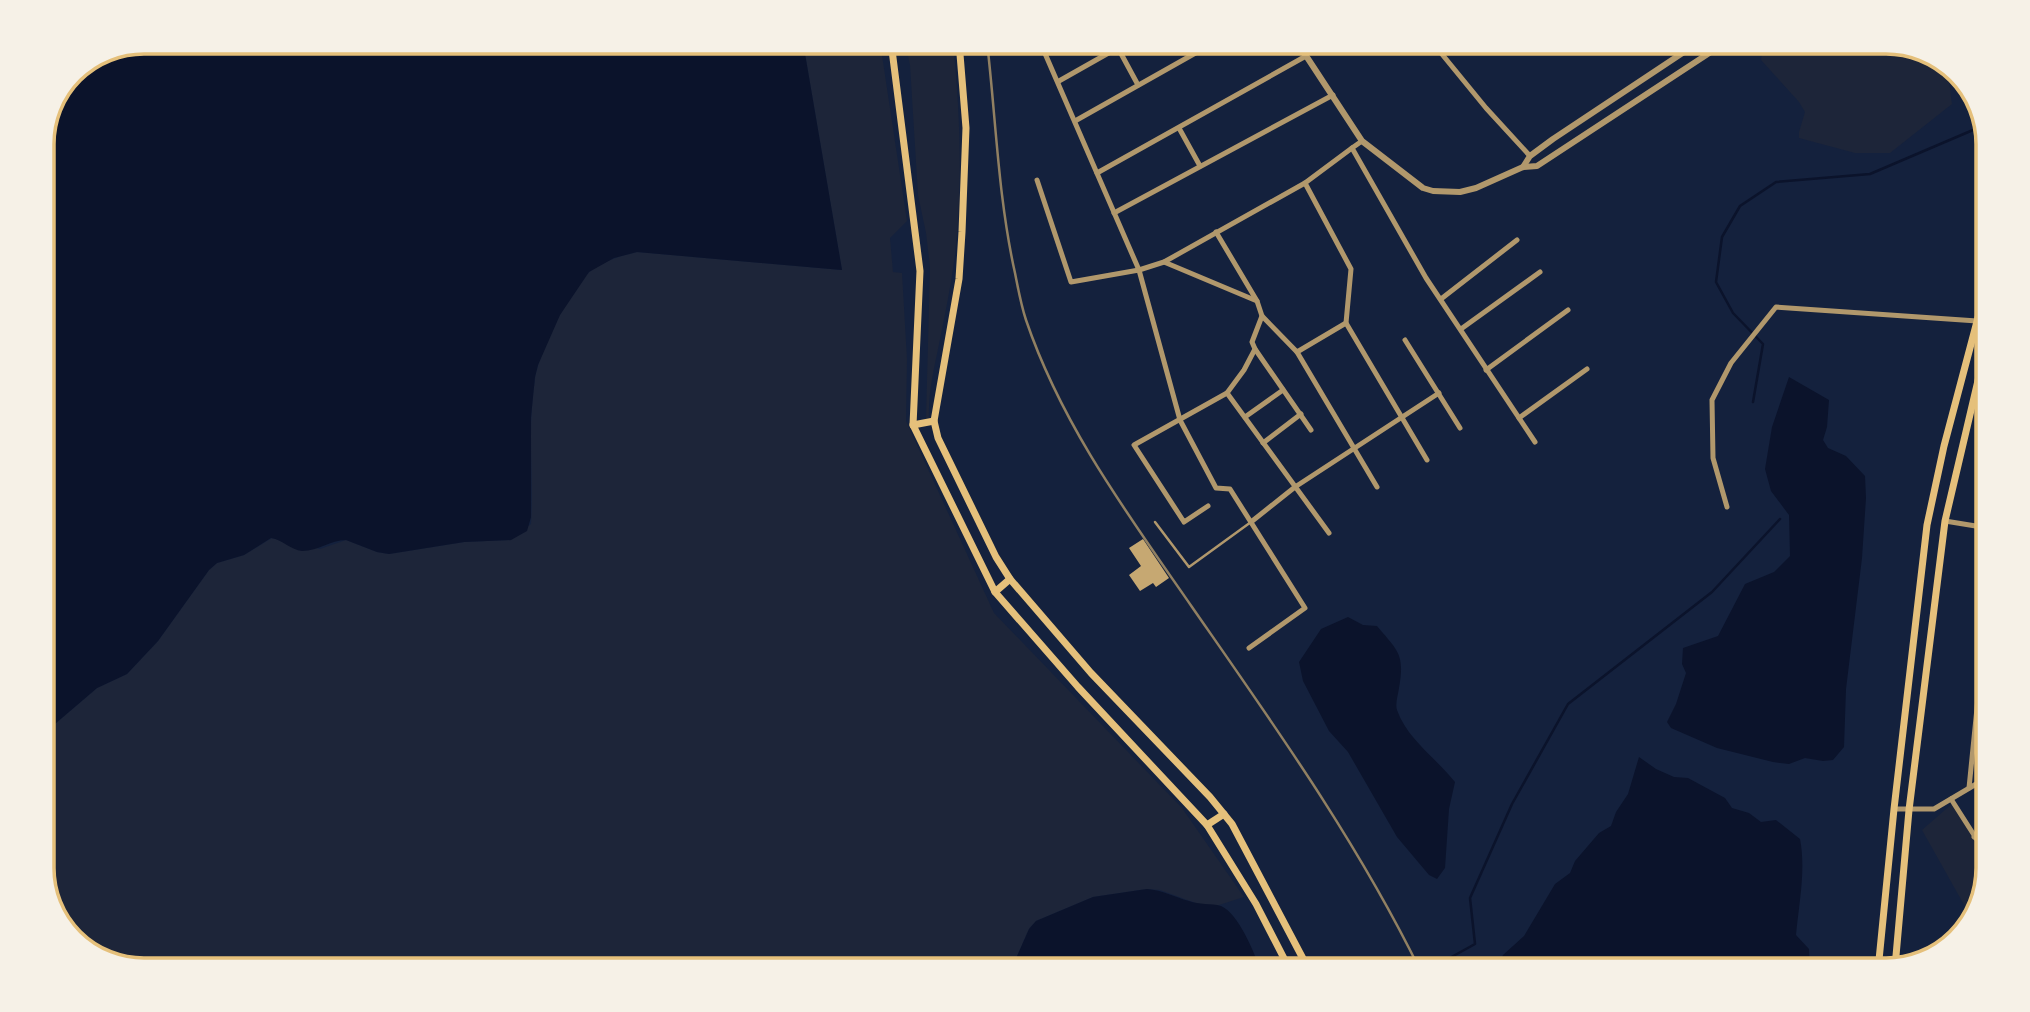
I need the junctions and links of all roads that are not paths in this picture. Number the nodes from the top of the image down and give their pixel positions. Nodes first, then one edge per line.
1 (893, 54) edge
2 (960, 54) edge
3 (1047, 54) edge
4 (1107, 54) edge
5 (1121, 54) edge
6 (1194, 54) edge
7 (1442, 54) edge
8 (1681, 54) edge
9 (1707, 54) edge
10 (1306, 56) joint
11 (1059, 81) junction
12 (1138, 85) junction
13 (1634, 85) junction
14 (1334, 94) junction
15 (1642, 96) junction
16 (1075, 121) junction
17 (1179, 128) junction
18 (1362, 141) junction
19 (1352, 148) junction
20 (1530, 156) junction
21 (1200, 166) junction
22 (1523, 167) junction
23 (1097, 173) junction
24 (1037, 180) dead end
25 (1305, 183) junction
26 (1114, 213) junction
27 (1216, 232) junction
28 (1517, 240) dead end
29 (1164, 262) junction
30 (1139, 270) junction
31 (1540, 272) dead end
32 (1441, 299) junction
33 (1257, 301) junction
34 (1568, 310) dead end
35 (1262, 316) junction
36 (1976, 321) edge
37 (1346, 323) junction
38 (1976, 325) edge
39 (1461, 329) junction
40 (1405, 340) dead end
41 (1255, 349) junction
42 (1297, 352) junction
43 (1587, 369) dead end
44 (1486, 370) junction
45 (1976, 389) edge
46 (1283, 390) junction
47 (1227, 393) junction
48 (1439, 393) junction
49 (1301, 414) junction
50 (1245, 417) junction
51 (1403, 418) junction
52 (1519, 418) junction
53 (1180, 420) junction
54 (934, 421) junction
55 (913, 425) junction
56 (1460, 428) dead end
57 (1311, 430) dead end
58 (1535, 442) dead end
59 (1263, 443) junction
60 (1354, 449) junction
61 (1427, 460) dead end
62 (1295, 487) junction
63 (1377, 487) dead end
64 (1208, 506) dead end
65 (1727, 507) dead end
66 (1945, 521) junction
67 (1155, 522) dead end
68 (1251, 522) junction
69 (1976, 526) edge
70 (1329, 533) dead end
71 (1010, 579) junction
72 (995, 592) junction
73 (1249, 648) dead end
74 (1976, 712) edge
75 (1976, 784) edge
76 (1969, 788) junction
77 (1951, 799) junction
78 (1894, 809) junction
79 (1909, 810) junction
80 (1224, 814) junction
81 (1207, 825) junction
82 (1974, 837) joint
83 (1976, 840) edge
84 (1896, 957) edge
85 (1284, 958) edge
86 (1303, 958) edge
87 (1879, 958) edge

1 - 55 main road
2 - 54 main road
3 - 11 street
4 - 11 street
5 - 12 street
6 - 12 street
7 - 20 street
8 - 13 street
9 - 15 street
10 - 14 street
10 - 17 street
11 - 16 street
12 - 16 street
13 - 15 street
13 - 20 street
14 - 18 street
14 - 21 street
15 - 22 street
16 - 23 street
17 - 21 street
17 - 23 street
18 - 19 street
18 - 22 street
19 - 25 street
19 - 32 street
20 - 22 street
21 - 26 street
23 - 26 street
24 - 30 street
25 - 27 street
25 - 37 street
26 - 30 street
27 - 29 street
27 - 33 street
28 - 32 street
29 - 30 street
29 - 33 street
30 - 53 street
31 - 39 street
32 - 39 street
33 - 35 street
34 - 44 street
35 - 41 street
35 - 42 street
36 - 65 street
37 - 42 street
37 - 51 street
38 - 78 main road
39 - 44 street
40 - 48 street
41 - 46 street
41 - 47 street
42 - 60 street
43 - 52 street
44 - 52 street
45 - 66 main road
46 - 49 street
46 - 50 street
47 - 50 street
47 - 53 street
48 - 51 street
48 - 56 street
49 - 57 street
49 - 59 street
50 - 59 street
51 - 60 street
51 - 61 street
52 - 58 street
53 - 64 street
53 - 68 street
54 - 55 main road
54 - 71 main road
55 - 72 main road
59 - 62 street
60 - 62 street
60 - 63 street
62 - 68 street
62 - 70 street
66 - 69 street
66 - 79 main road
67 - 68 lane
68 - 73 street
71 - 72 main road
71 - 80 main road
72 - 81 main road
74 - 76 street
75 - 76 street
76 - 77 street
77 - 79 street
77 - 82 street
78 - 79 street
78 - 87 main road
79 - 84 main road
80 - 81 main road
80 - 86 main road
81 - 85 main road
82 - 83 street

